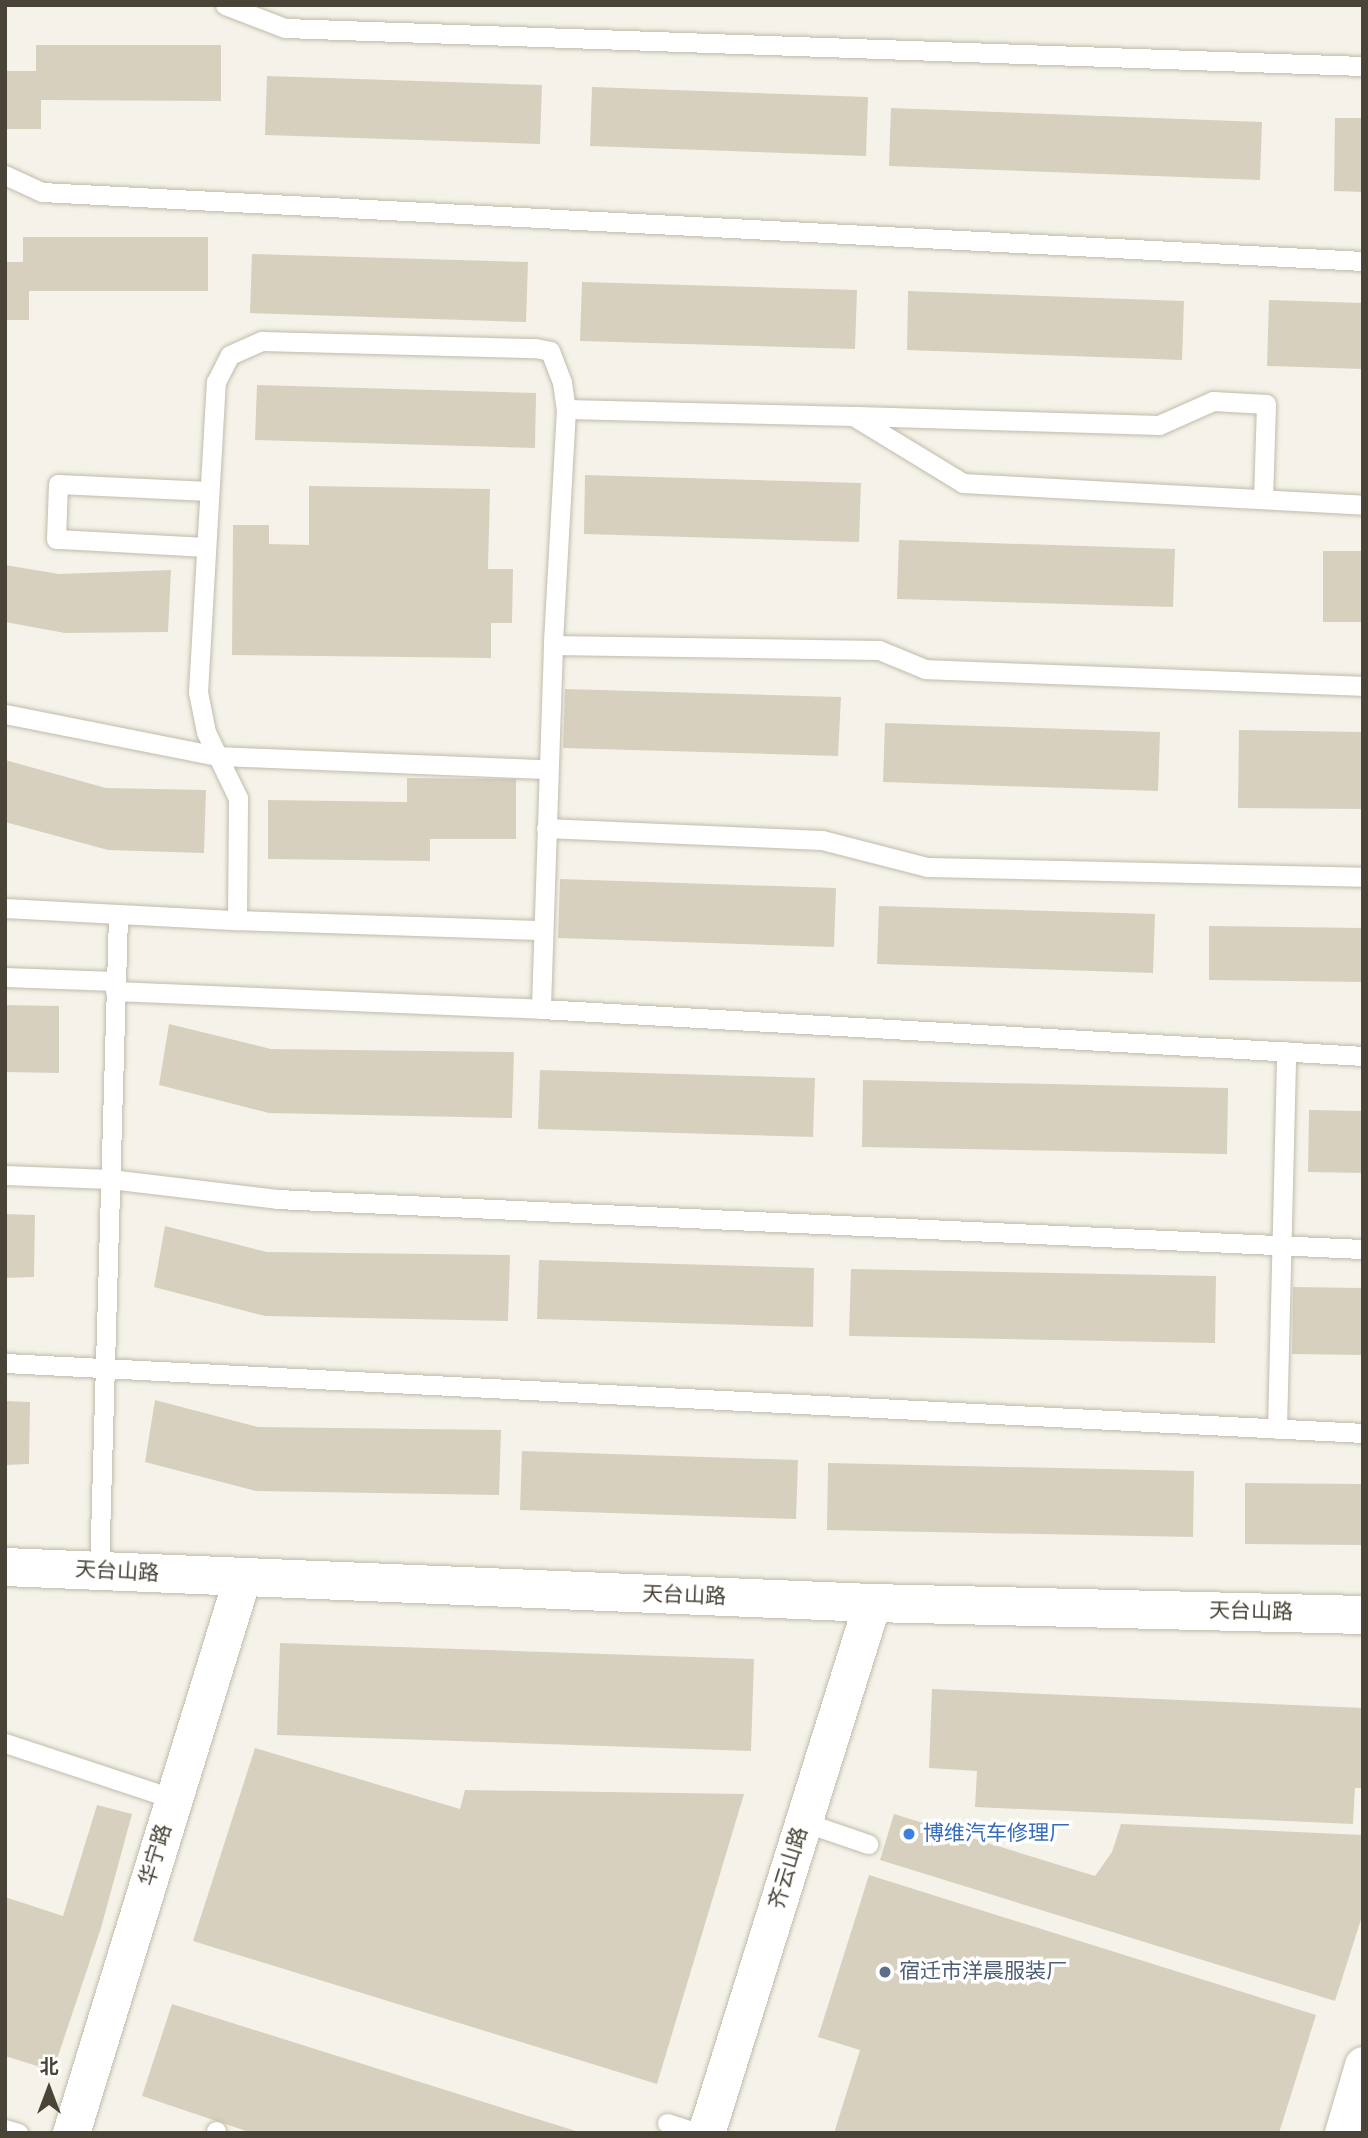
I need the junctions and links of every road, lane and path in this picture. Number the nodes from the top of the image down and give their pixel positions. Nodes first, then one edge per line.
1 (225, 5) edge
2 (1363, 66) edge
3 (5, 175) edge
4 (1363, 261) edge
5 (566, 409) junction
6 (853, 416) junction
7 (209, 491) junction
8 (1263, 499) junction
9 (1363, 505) edge
10 (206, 547) junction
11 (553, 646) junction
12 (1363, 686) edge
13 (5, 714) edge
14 (218, 756) junction
15 (548, 769) junction
16 (546, 828) junction
17 (1363, 877) edge
18 (5, 908) edge
19 (118, 914) junction
20 (237, 920) junction
21 (543, 930) junction
22 (5, 977) edge
23 (116, 986) junction
24 (541, 1009) junction
25 (1286, 1051) junction
26 (1363, 1056) edge
27 (5, 1175) edge
28 (110, 1179) junction
29 (1281, 1245) junction
30 (1363, 1249) edge
31 (5, 1363) edge
32 (105, 1369) junction
33 (1277, 1429) junction
34 (1363, 1433) edge
35 (5, 1567) edge
36 (99, 1571) junction
37 (242, 1578) junction
38 (872, 1603) junction
39 (1363, 1615) edge
40 (5, 1743) edge
41 (174, 1799) junction
42 (804, 1822) junction
43 (868, 1844) dead end
44 (1363, 2065) edge
45 (667, 2123) dead end
46 (5, 2129) edge
47 (18, 2133) edge
48 (71, 2133) edge
49 (698, 2133) edge
50 (706, 2133) edge
51 (1343, 2133) edge

1 - 2 lane
3 - 4 lane
5 - 6 lane
5 - 7 lane
5 - 11 lane
6 - 8 lane
6 - 8 lane
7 - 10 lane
7 - 10 lane
8 - 9 lane
10 - 14 lane
11 - 12 lane
11 - 15 lane
13 - 14 lane
14 - 15 lane
14 - 20 lane
15 - 16 lane
16 - 17 lane
16 - 21 lane
18 - 19 lane
19 - 20 lane
19 - 23 lane
20 - 21 lane
21 - 24 lane
22 - 23 lane
23 - 24 lane
23 - 28 lane
24 - 25 lane
25 - 26 lane
25 - 29 lane
27 - 28 lane
28 - 29 lane
28 - 32 lane
29 - 30 lane
29 - 33 lane
31 - 32 lane
32 - 33 lane
32 - 36 lane
33 - 34 lane
35 - 36 street, 天台山路
36 - 37 street, 天台山路
37 - 38 street, 天台山路
37 - 41 street, 华宁路
38 - 39 street, 天台山路
38 - 42 street, 齐云山路
40 - 41 lane
41 - 48 street, 华宁路
42 - 43 lane
42 - 50 street, 齐云山路
44 - 51 street
45 - 49 lane
46 - 47 lane

